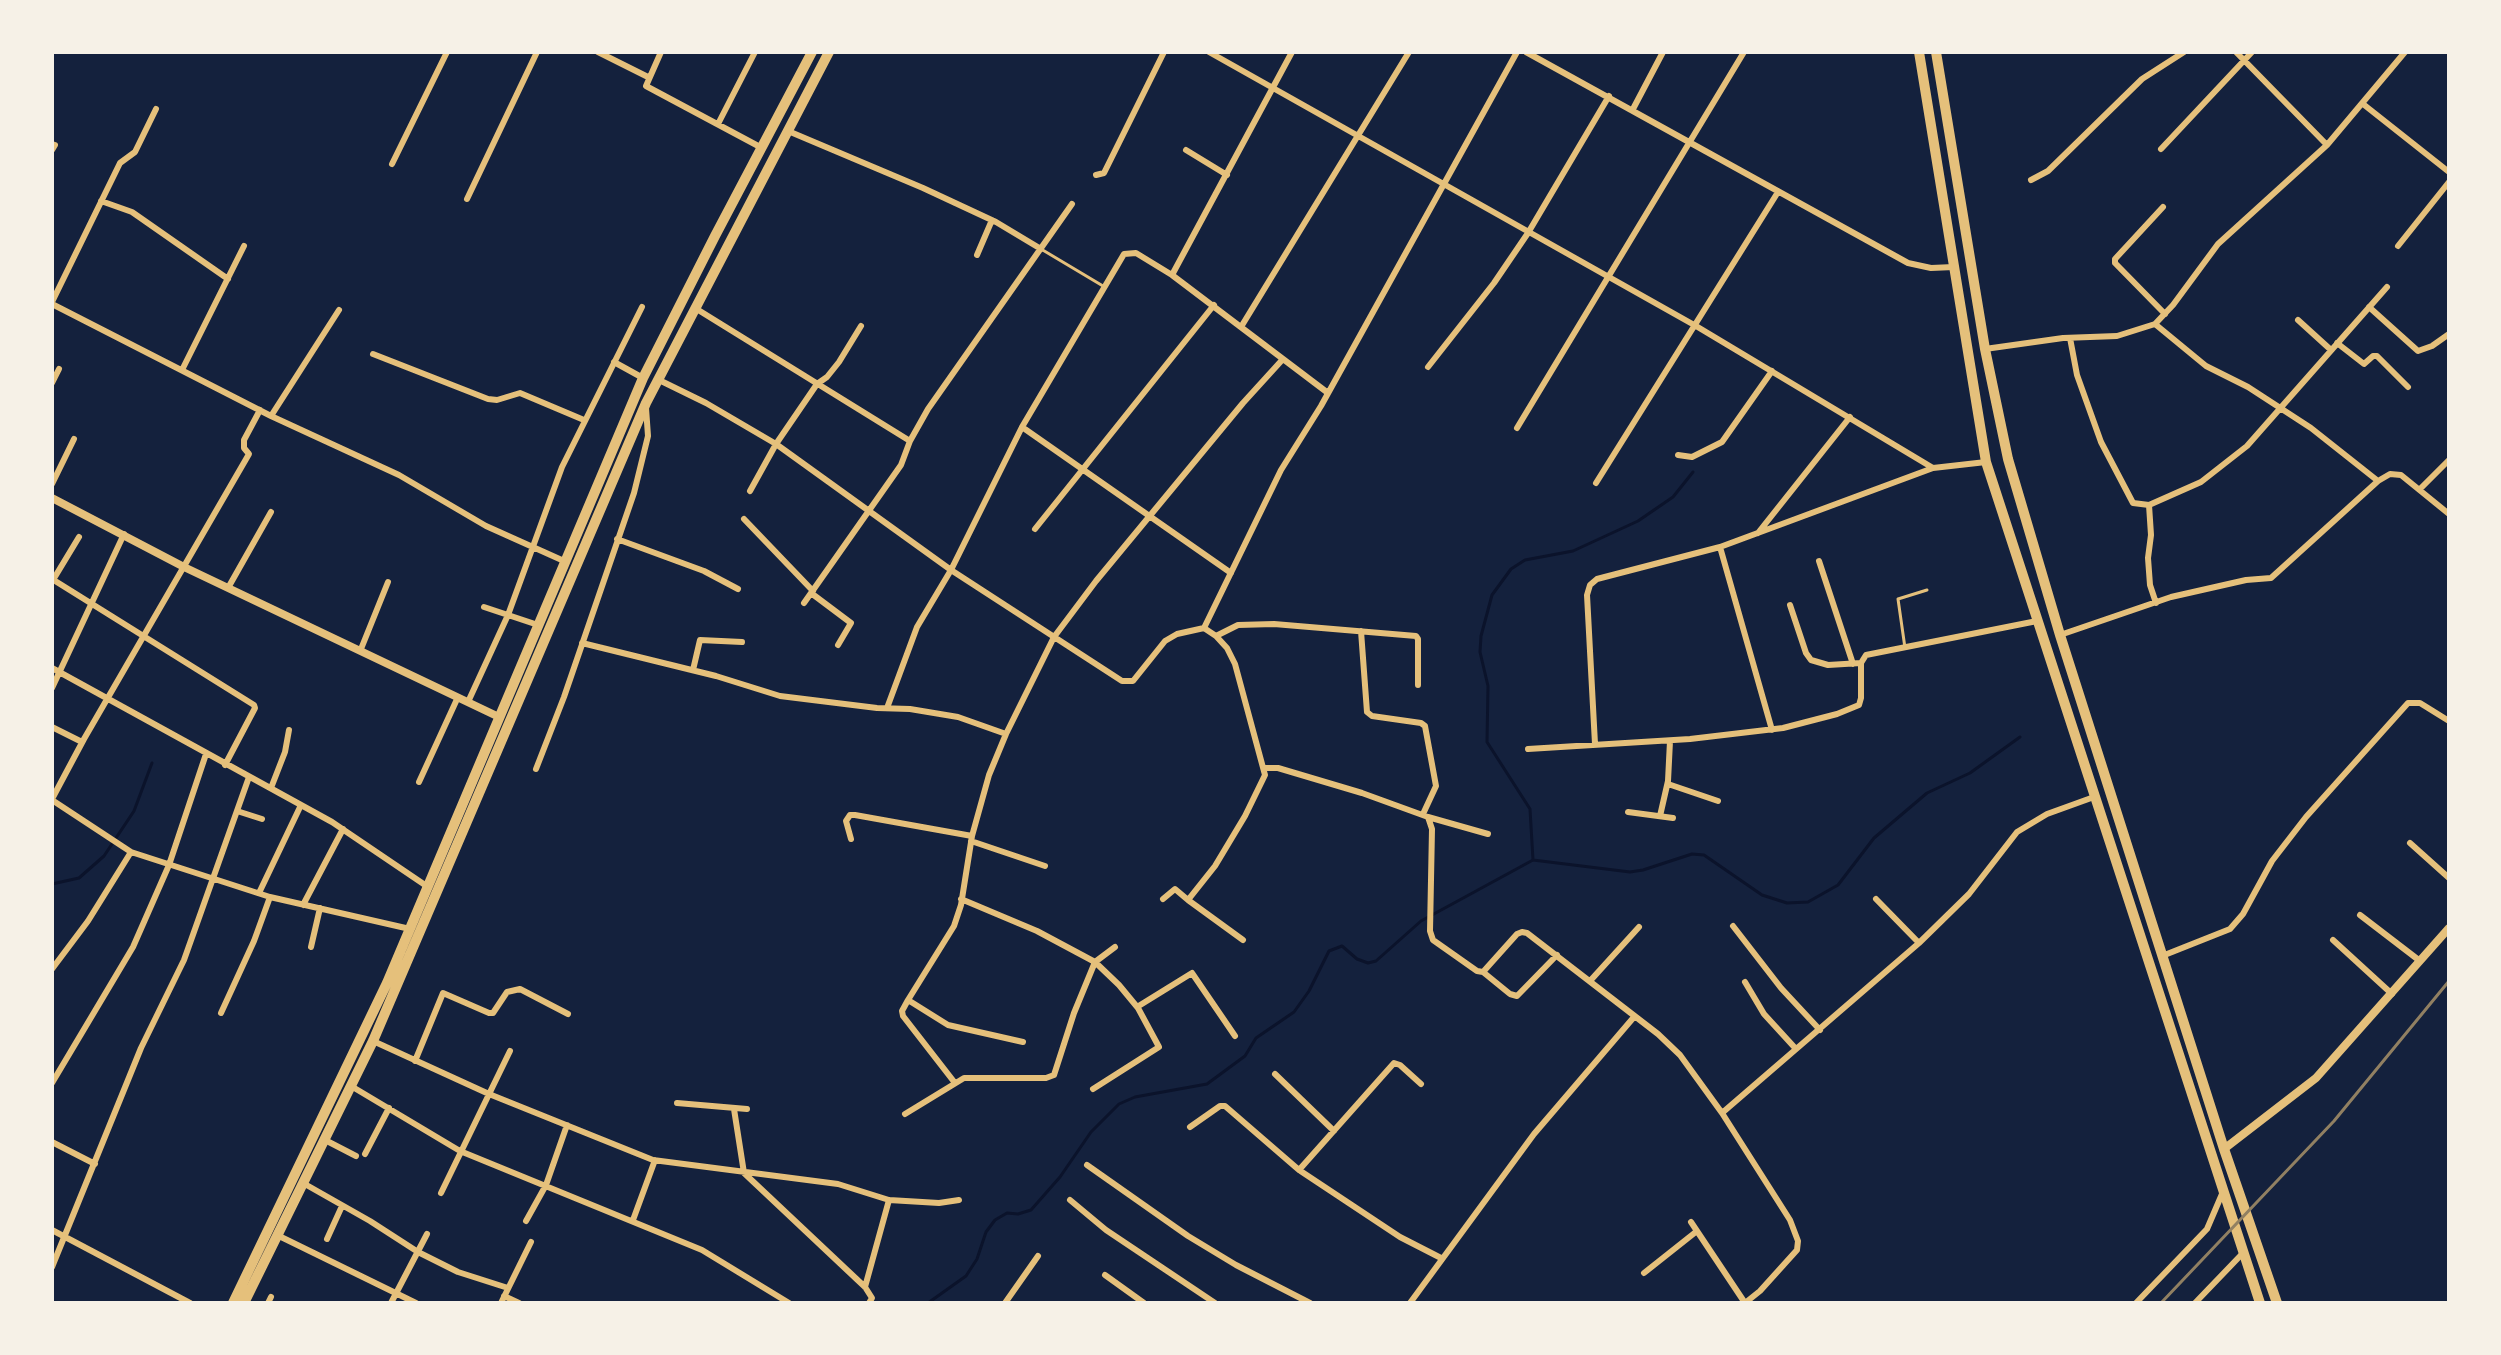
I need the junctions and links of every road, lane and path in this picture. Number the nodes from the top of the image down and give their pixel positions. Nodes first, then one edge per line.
1 (447, 52) edge
2 (537, 52) edge
3 (598, 52) edge
4 (661, 52) edge
5 (755, 52) edge
6 (812, 52) edge
7 (829, 52) edge
8 (1164, 52) edge
9 (1209, 52) edge
10 (1292, 52) edge
11 (1409, 52) edge
12 (1517, 52) edge
13 (1526, 52) edge
14 (1663, 52) edge
15 (1744, 52) edge
16 (1919, 52) edge
17 (1936, 52) edge
18 (2184, 52) edge
19 (2236, 52) edge
20 (2252, 52) edge
21 (2405, 52) edge
22 (2244, 61) junction
23 (648, 77) junction
24 (1272, 88) junction
25 (1609, 96) junction
26 (2363, 104) junction
27 (156, 109) dead end
28 (1633, 109) junction
29 (718, 124) junction
30 (788, 131) junction
31 (1357, 137) junction
32 (1692, 143) junction
33 (52, 144) edge
34 (2327, 145) junction
35 (762, 148) junction
36 (2161, 149) dead end
37 (52, 150) edge
38 (1186, 150) dead end
39 (776, 155) junction
40 (392, 164) dead end
41 (2449, 172) edge
42 (1096, 175) dead end
43 (1227, 175) junction
44 (2031, 180) dead end
45 (2449, 182) edge
46 (1442, 185) junction
47 (1778, 192) junction
48 (467, 199) dead end
49 (101, 201) junction
50 (1072, 204) dead end
51 (2163, 207) dead end
52 (992, 220) junction
53 (1528, 233) junction
54 (244, 246) dead end
55 (2398, 246) dead end
56 (1041, 249) junction
57 (977, 255) dead end
58 (1954, 267) junction
59 (1172, 275) junction
60 (1609, 278) junction
61 (228, 279) junction
62 (1104, 286) junction
63 (2387, 287) dead end
64 (52, 303) edge
65 (1214, 305) junction
66 (642, 307) dead end
67 (2369, 307) junction
68 (695, 308) junction
69 (339, 310) dead end
70 (2165, 314) junction
71 (2298, 320) dead end
72 (2155, 324) junction
73 (861, 326) dead end
74 (1696, 326) junction
75 (1241, 327) junction
76 (2449, 334) edge
77 (2070, 338) junction
78 (2337, 343) junction
79 (1985, 349) junction
80 (2331, 350) junction
81 (373, 354) dead end
82 (1283, 359) junction
83 (614, 362) junction
84 (1428, 367) dead end
85 (59, 369) dead end
86 (182, 370) junction
87 (1772, 371) junction
88 (643, 378) junction
89 (53, 379) edge
90 (657, 379) junction
91 (817, 384) junction
92 (2408, 387) dead end
93 (1328, 393) junction
94 (646, 403) junction
95 (2280, 407) junction
96 (260, 410) junction
97 (271, 416) junction
98 (1850, 417) junction
99 (584, 420) junction
100 (1022, 427) junction
101 (1517, 428) dead end
102 (74, 439) dead end
103 (910, 441) junction
104 (776, 444) junction
105 (1678, 455) dead end
106 (2449, 460) edge
107 (1986, 462) junction
108 (1084, 468) junction
109 (1933, 468) junction
110 (2378, 481) junction
111 (1596, 483) dead end
112 (52, 484) edge
113 (2420, 489) junction
114 (750, 491) dead end
115 (52, 498) edge
116 (2149, 505) junction
117 (870, 511) junction
118 (271, 512) dead end
119 (2449, 514) edge
120 (1149, 518) junction
121 (744, 519) dead end
122 (1035, 529) dead end
123 (1758, 533) junction
124 (124, 534) junction
125 (79, 537) dead end
126 (617, 539) junction
127 (1720, 547) junction
128 (534, 548) junction
129 (564, 561) junction
130 (1819, 561) dead end
131 (184, 567) junction
132 (951, 570) junction
133 (1231, 573) junction
134 (52, 580) edge
135 (388, 582) dead end
136 (228, 588) junction
137 (738, 589) dead end
138 (1927, 590) dead end
139 (812, 592) junction
140 (804, 603) dead end
141 (2156, 603) junction
142 (1790, 605) dead end
143 (92, 606) junction
144 (484, 607) dead end
145 (508, 615) junction
146 (2037, 621) junction
147 (538, 625) junction
148 (1204, 628) junction
149 (1361, 631) junction
150 (2060, 635) junction
151 (1216, 636) junction
152 (143, 637) junction
153 (1054, 637) junction
154 (742, 642) dead end
155 (582, 643) junction
156 (838, 645) dead end
157 (1905, 648) junction
158 (361, 649) junction
159 (525, 656) junction
160 (537, 661) junction
161 (1857, 663) junction
162 (52, 668) edge
163 (693, 670) junction
164 (61, 673) junction
165 (1418, 685) dead end
166 (52, 688) edge
167 (458, 697) junction
168 (107, 699) junction
169 (468, 702) junction
170 (887, 708) junction
171 (499, 717) junction
172 (2449, 721) edge
173 (52, 727) edge
174 (289, 730) dead end
175 (1772, 730) junction
176 (1006, 734) junction
177 (1670, 741) junction
178 (82, 742) junction
179 (1595, 744) junction
180 (1528, 749) dead end
181 (206, 754) junction
182 (225, 765) junction
183 (1264, 768) junction
184 (536, 769) dead end
185 (249, 777) junction
186 (419, 782) dead end
187 (1668, 784) junction
188 (271, 788) junction
189 (2094, 797) junction
190 (52, 800) edge
191 (1718, 801) dead end
192 (301, 805) junction
193 (237, 811) junction
194 (1628, 812) dead end
195 (1425, 816) junction
196 (1660, 816) junction
197 (1673, 818) dead end
198 (262, 819) dead end
199 (343, 829) junction
200 (1488, 834) dead end
201 (972, 838) junction
202 (851, 839) dead end
203 (2410, 843) dead end
204 (131, 852) junction
205 (169, 865) junction
206 (1045, 866) dead end
207 (2449, 878) edge
208 (214, 879) junction
209 (428, 887) junction
210 (259, 893) junction
211 (270, 897) junction
212 (961, 899) junction
213 (1163, 899) dead end
214 (1876, 899) dead end
215 (1188, 900) junction
216 (303, 905) junction
217 (320, 908) junction
218 (2360, 915) dead end
219 (1733, 926) dead end
220 (1639, 927) dead end
221 (2449, 928) edge
222 (410, 929) junction
223 (1243, 940) dead end
224 (2333, 940) dead end
225 (1919, 943) junction
226 (311, 947) dead end
227 (1115, 947) dead end
228 (1557, 955) junction
229 (2162, 956) junction
230 (2420, 961) junction
231 (1095, 962) junction
232 (52, 969) edge
233 (1483, 972) junction
234 (1590, 981) junction
235 (1745, 982) dead end
236 (2392, 994) junction
237 (908, 1000) junction
238 (1137, 1007) junction
239 (221, 1013) dead end
240 (568, 1014) dead end
241 (1634, 1017) junction
242 (1820, 1030) junction
243 (1235, 1036) dead end
244 (368, 1039) junction
245 (1023, 1042) dead end
246 (1796, 1049) junction
247 (510, 1051) dead end
248 (415, 1061) junction
249 (1275, 1074) dead end
250 (52, 1083) edge
251 (955, 1083) junction
252 (1421, 1084) dead end
253 (351, 1086) junction
254 (1093, 1089) dead end
255 (489, 1094) junction
256 (677, 1103) dead end
257 (389, 1108) junction
258 (734, 1109) junction
259 (747, 1109) dead end
260 (1722, 1113) junction
261 (905, 1114) dead end
262 (567, 1125) junction
263 (1190, 1127) dead end
264 (1334, 1131) junction
265 (325, 1140) junction
266 (52, 1142) edge
267 (2224, 1149) junction
268 (460, 1151) junction
269 (365, 1154) dead end
270 (356, 1156) dead end
271 (2211, 1156) junction
272 (655, 1160) junction
273 (95, 1164) junction
274 (1087, 1165) dead end
275 (1299, 1170) junction
276 (744, 1173) junction
277 (2234, 1180) junction
278 (303, 1183) junction
279 (546, 1185) junction
280 (2222, 1191) junction
281 (441, 1193) dead end
282 (889, 1200) junction
283 (959, 1200) dead end
284 (1070, 1200) dead end
285 (342, 1206) junction
286 (633, 1220) junction
287 (526, 1221) dead end
288 (1691, 1222) dead end
289 (52, 1230) edge
290 (1697, 1231) junction
291 (427, 1234) dead end
292 (277, 1235) junction
293 (66, 1238) junction
294 (327, 1239) dead end
295 (531, 1242) dead end
296 (2242, 1248) junction
297 (418, 1252) junction
298 (1038, 1256) dead end
299 (1441, 1258) junction
300 (52, 1267) edge
301 (1644, 1273) dead end
302 (1105, 1275) dead end
303 (865, 1287) junction
304 (508, 1288) junction
305 (396, 1293) junction
306 (502, 1300) edge
307 (873, 1301) edge
308 (190, 1303) edge
309 (233, 1303) edge
310 (244, 1303) edge
311 (391, 1303) edge
312 (416, 1303) edge
313 (519, 1303) edge
314 (789, 1303) edge
315 (1005, 1303) edge
316 (1144, 1303) edge
317 (1215, 1303) edge
318 (1310, 1303) edge
319 (1410, 1303) edge
320 (2136, 1303) edge
321 (2195, 1303) edge
322 (2260, 1303) edge
323 (2277, 1303) edge

1 - 40 street
2 - 48 street
3 - 23 street
4 - 23 street
5 - 29 street
6 - 35 main road
7 - 30 main road
8 - 42 street
9 - 24 street
10 - 24 street
11 - 31 street
12 - 46 street
13 - 25 street
14 - 28 street
15 - 32 street
16 - 58 main road
17 - 79 main road
18 - 44 street
19 - 22 street
20 - 22 street
21 - 26 street
22 - 34 street
22 - 36 street
23 - 29 street
24 - 31 street
24 - 43 street
25 - 28 street
25 - 53 street
26 - 34 street
26 - 41 street
27 - 49 street
28 - 32 street
29 - 35 street
30 - 39 main road
30 - 52 street
31 - 46 street
31 - 75 street
32 - 47 street
32 - 60 street
33 - 37 street
34 - 70 street
35 - 39 main road
35 - 88 main road
38 - 43 street
39 - 68 main road
43 - 59 street
45 - 55 street
46 - 53 street
46 - 93 street
47 - 58 street
47 - 74 street
49 - 61 street
49 - 64 street
50 - 56 street
51 - 70 street
52 - 56 street
52 - 57 street
53 - 60 street
53 - 84 street
54 - 61 street
56 - 62 lane
56 - 103 street
58 - 107 main road
59 - 62 street
59 - 65 street
60 - 74 street
60 - 101 street
61 - 86 street
62 - 100 street
63 - 67 street
64 - 86 street
65 - 75 street
65 - 108 street
66 - 83 street
67 - 76 street
67 - 78 street
68 - 90 main road
68 - 91 street
69 - 97 street
70 - 72 street
71 - 80 street
72 - 77 street
72 - 95 street
73 - 91 street
74 - 87 street
74 - 111 street
75 - 82 street
77 - 79 street
77 - 116 street
78 - 80 street
78 - 92 street
79 - 150 main road
80 - 95 street
81 - 99 street
82 - 93 street
82 - 120 street
83 - 88 street
83 - 99 street
85 - 89 street
86 - 96 street
87 - 98 street
87 - 105 street
88 - 129 main road
90 - 94 main road
90 - 104 street
91 - 103 street
91 - 104 street
93 - 133 street
94 - 126 street
94 - 160 main road
95 - 110 street
95 - 116 street
96 - 97 street
96 - 131 street
97 - 128 street
98 - 109 street
98 - 123 street
99 - 128 street
100 - 108 street
100 - 132 street
102 - 112 street
103 - 117 street
104 - 114 street
104 - 117 street
106 - 113 street
107 - 109 street
107 - 146 main road
108 - 120 street
108 - 122 street
109 - 123 street
110 - 113 street
110 - 141 street
113 - 119 street
115 - 124 street
116 - 141 street
117 - 132 street
117 - 139 street
118 - 136 street
120 - 133 street
120 - 153 street
121 - 139 street
123 - 127 street
124 - 131 street
124 - 143 street
125 - 134 street
126 - 137 street
126 - 155 street
127 - 175 street
127 - 179 street
128 - 129 street
128 - 145 street
129 - 147 main road
130 - 161 street
131 - 136 street
131 - 152 street
132 - 153 street
132 - 170 street
133 - 148 street
134 - 143 street
135 - 158 street
136 - 158 street
138 - 157 lane
139 - 140 street
139 - 156 street
141 - 150 street
142 - 161 street
143 - 152 street
143 - 164 street
144 - 145 street
145 - 147 street
145 - 169 street
146 - 157 street
146 - 189 main road
147 - 159 main road
148 - 151 street
148 - 153 street
149 - 151 street
149 - 165 street
149 - 195 street
150 - 229 main road
151 - 183 street
152 - 168 street
152 - 182 street
153 - 176 street
154 - 163 street
155 - 163 street
155 - 184 street
157 - 161 street
158 - 167 street
159 - 160 main road
159 - 171 main road
160 - 244 main road
161 - 175 street
162 - 164 street
163 - 170 street
164 - 166 street
164 - 168 street
167 - 169 street
167 - 186 street
168 - 178 street
168 - 181 street
169 - 171 street
170 - 176 street
171 - 209 main road
172 - 229 street
173 - 178 street
174 - 188 street
175 - 177 street
176 - 201 street
177 - 179 street
177 - 187 street
178 - 190 street
179 - 180 street
181 - 182 street
181 - 205 street
182 - 185 street
183 - 195 street
183 - 215 street
185 - 188 street
185 - 193 street
187 - 191 street
187 - 196 street
188 - 192 street
189 - 225 street
189 - 271 main road
190 - 204 street
192 - 199 street
192 - 210 street
193 - 198 street
193 - 208 street
194 - 196 street
195 - 200 street
195 - 233 street
196 - 197 street
199 - 209 street
199 - 216 street
201 - 202 street
201 - 206 street
201 - 212 street
203 - 207 street
204 - 205 street
204 - 232 street
205 - 208 street
205 - 250 street
208 - 210 street
208 - 273 street
209 - 222 main road
210 - 211 street
211 - 216 street
211 - 239 street
212 - 231 street
212 - 237 street
213 - 215 street
214 - 225 street
215 - 223 street
216 - 217 street
217 - 222 street
217 - 226 street
218 - 230 street
219 - 242 street
220 - 234 street
221 - 230 street
222 - 244 main road
224 - 236 street
225 - 242 street
227 - 231 street
228 - 233 street
228 - 233 street
228 - 234 street
229 - 267 main road
230 - 236 street
231 - 238 street
231 - 251 street
234 - 241 street
235 - 246 street
236 - 267 street
237 - 245 street
237 - 251 street
238 - 243 street
238 - 254 street
240 - 248 street
241 - 260 street
241 - 299 street
242 - 246 street
244 - 248 street
244 - 253 main road
244 - 309 main road
246 - 260 street
247 - 255 street
248 - 255 street
249 - 264 street
251 - 261 street
252 - 264 street
253 - 257 street
253 - 265 main road
255 - 262 street
255 - 268 street
256 - 258 street
257 - 268 street
257 - 269 street
258 - 259 street
258 - 276 street
260 - 290 street
262 - 272 street
262 - 279 street
263 - 275 street
264 - 275 street
265 - 270 street
265 - 278 main road
266 - 273 street
267 - 271 main road
267 - 277 main road
268 - 279 street
268 - 281 street
271 - 280 main road
272 - 276 street
272 - 286 street
273 - 293 street
274 - 318 street
275 - 299 street
276 - 282 street
276 - 303 street
277 - 280 main road
277 - 323 main road
278 - 285 street
278 - 292 main road
279 - 286 street
279 - 287 street
280 - 296 main road
280 - 320 street
282 - 283 street
282 - 303 street
284 - 317 street
285 - 294 street
285 - 297 street
286 - 314 street
288 - 290 street
289 - 293 street
290 - 301 street
291 - 297 street
292 - 305 street
292 - 310 main road
293 - 300 street
293 - 308 street
295 - 304 street
296 - 321 street
296 - 322 main road
297 - 304 street
297 - 305 street
298 - 315 street
299 - 319 street
302 - 316 street
303 - 307 street
304 - 306 street
305 - 311 street
305 - 312 street
306 - 313 street

